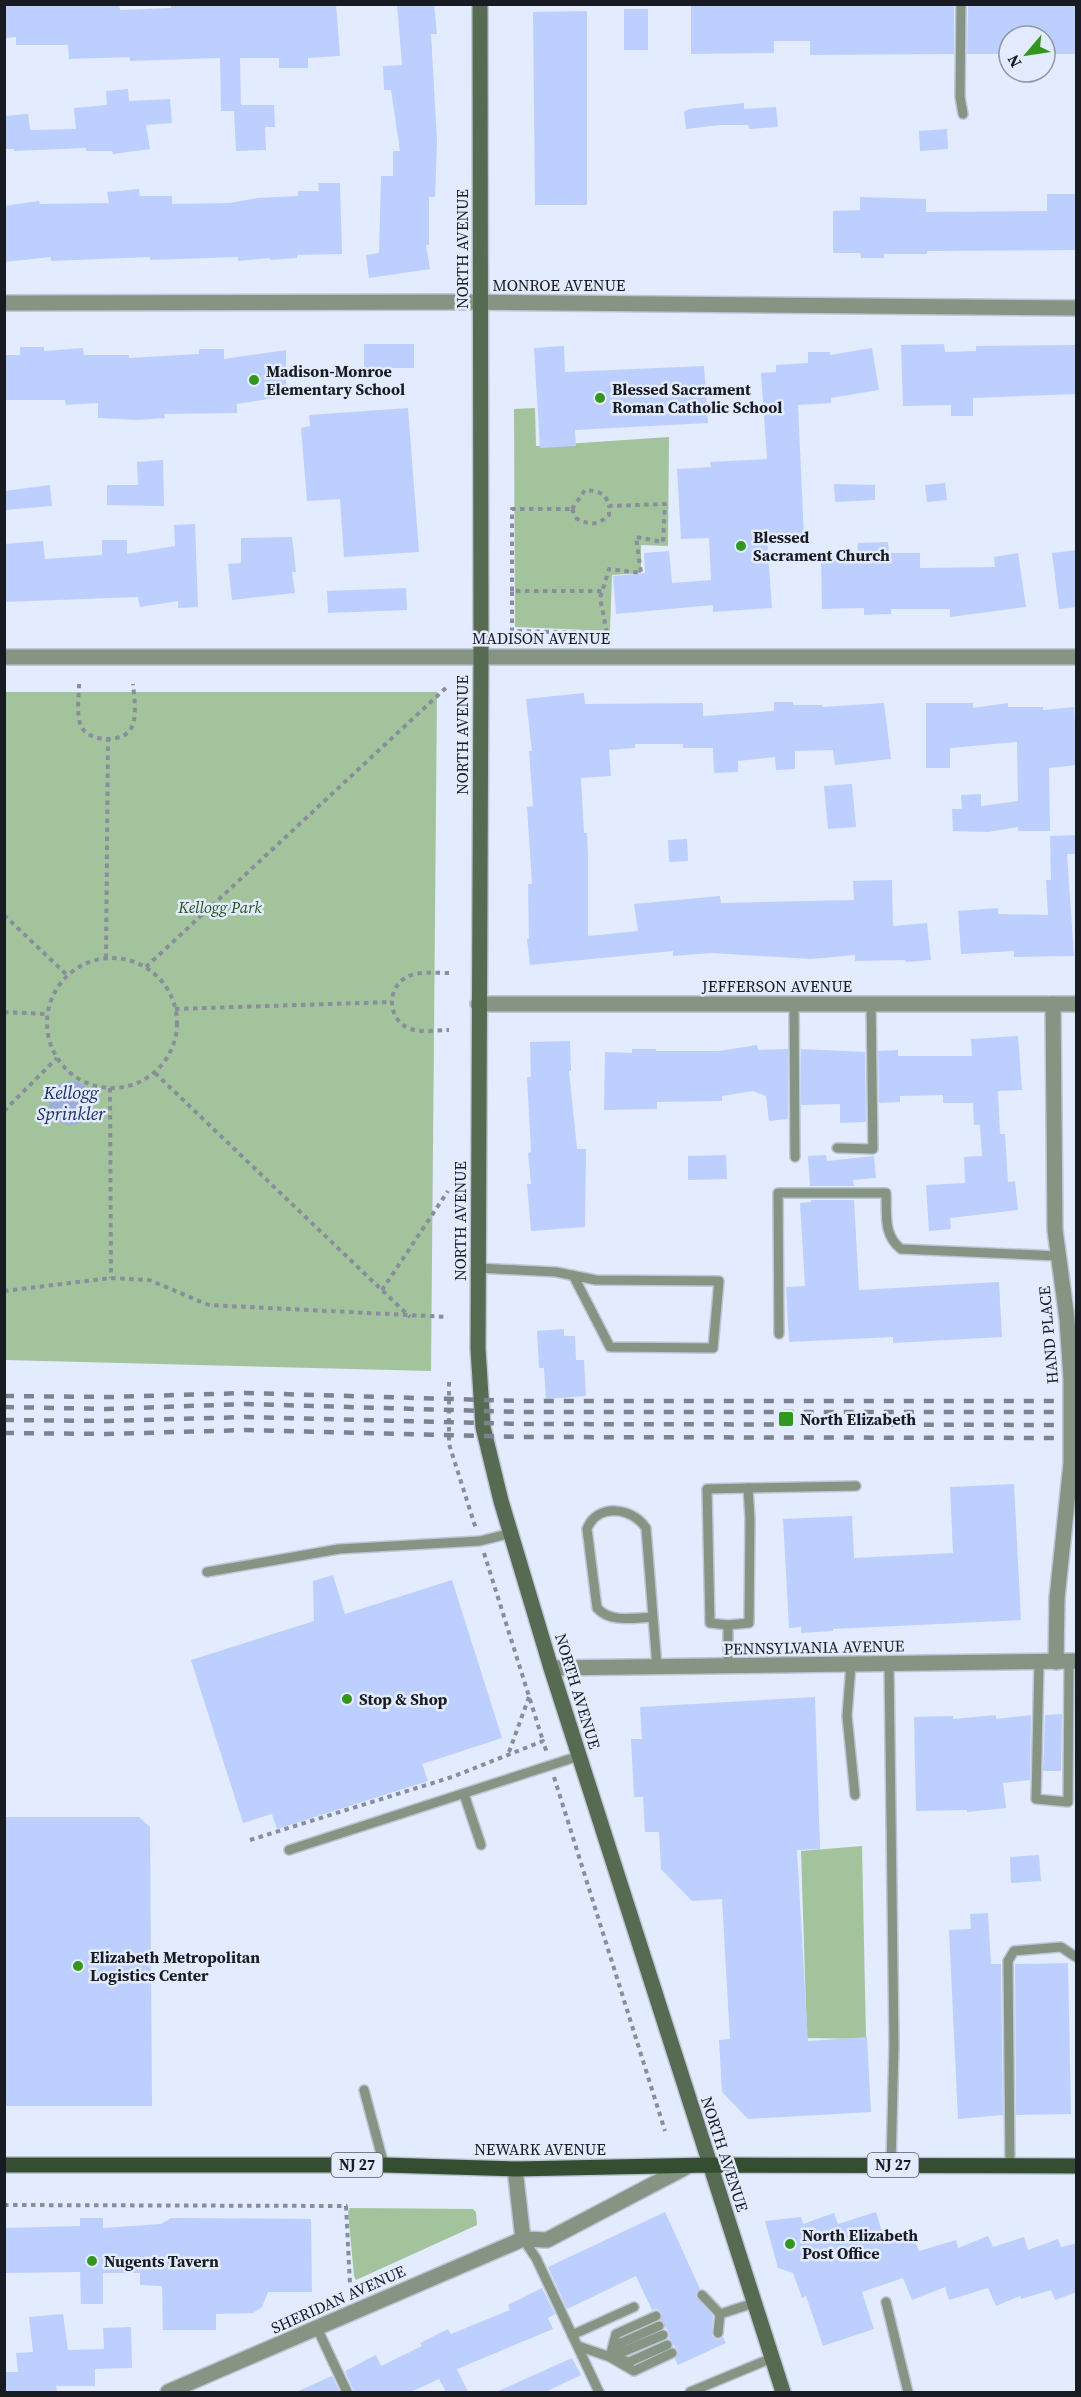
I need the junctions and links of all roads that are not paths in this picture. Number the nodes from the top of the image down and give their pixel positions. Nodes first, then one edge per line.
1 (480, 4) edge
2 (961, 4) edge
3 (963, 114) dead end
4 (480, 302) junction
5 (4, 303) edge
6 (1077, 308) edge
7 (481, 656) junction
8 (4, 657) edge
9 (1077, 657) edge
10 (478, 1004) junction
11 (794, 1004) junction
12 (871, 1004) junction
13 (1053, 1004) junction
14 (1077, 1004) edge
15 (837, 1148) dead end
16 (795, 1157) dead end
17 (1058, 1256) junction
18 (478, 1268) junction
19 (573, 1275) junction
20 (779, 1334) dead end
21 (856, 1486) dead end
22 (748, 1488) junction
23 (511, 1533) junction
24 (207, 1572) dead end
25 (653, 1617) junction
26 (728, 1626) junction
27 (1067, 1661) edge
28 (1039, 1662) junction
29 (851, 1664) junction
30 (889, 1664) junction
31 (728, 1666) junction
32 (657, 1667) junction
33 (551, 1668) junction
34 (579, 1756) junction
35 (464, 1794) junction
36 (855, 1795) dead end
37 (481, 1845) dead end
38 (289, 1850) dead end
39 (1077, 1957) edge
40 (364, 2090) dead end
41 (4, 2165) edge
42 (384, 2165) junction
43 (710, 2165) junction
44 (891, 2165) junction
45 (688, 2166) junction
46 (1010, 2166) junction
47 (1077, 2166) edge
48 (515, 2169) junction
49 (522, 2240) junction
50 (702, 2295) dead end
51 (886, 2302) dead end
52 (754, 2303) junction
53 (634, 2307) dead end
54 (708, 2309) dead end
55 (720, 2314) junction
56 (656, 2316) dead end
57 (317, 2328) junction
58 (716, 2329) dead end
59 (661, 2331) dead end
60 (572, 2334) junction
61 (578, 2346) junction
62 (670, 2349) dead end
63 (610, 2357) junction
64 (772, 2358) junction
65 (168, 2392) edge
66 (347, 2392) edge
67 (599, 2392) edge
68 (690, 2392) edge
69 (783, 2392) edge
70 (908, 2392) edge

1 - 4 main road, NORTH AVENUE
2 - 3 lane
4 - 5 street, MONROE AVENUE
4 - 6 street, MONROE AVENUE
4 - 7 main road, NORTH AVENUE
7 - 8 street, MADISON AVENUE
7 - 9 street, MADISON AVENUE
7 - 10 main road, NORTH AVENUE
10 - 11 street, JEFFERSON AVENUE
10 - 18 main road, NORTH AVENUE
11 - 12 street, JEFFERSON AVENUE
11 - 16 lane
12 - 13 street, JEFFERSON AVENUE
12 - 15 lane
13 - 14 street, JEFFERSON AVENUE
13 - 17 street, HAND PLACE
17 - 20 lane
17 - 27 street, HAND PLACE, bridge
18 - 19 lane
18 - 23 main road, NORTH AVENUE
19 - 19 lane
21 - 22 lane
22 - 26 lane
22 - 26 lane
23 - 24 lane
23 - 33 main road, NORTH AVENUE
25 - 25 lane
25 - 32 lane
26 - 31 lane
27 - 28 street, PENNSYLVANIA AVENUE
27 - 28 lane
28 - 30 street, PENNSYLVANIA AVENUE
29 - 30 street, PENNSYLVANIA AVENUE
29 - 31 street, PENNSYLVANIA AVENUE
29 - 36 lane
30 - 44 lane
31 - 32 street, PENNSYLVANIA AVENUE
32 - 33 street, PENNSYLVANIA AVENUE
33 - 34 main road, NORTH AVENUE
34 - 35 lane
34 - 43 main road, NORTH AVENUE
35 - 37 lane
35 - 38 lane
39 - 46 lane
40 - 42 lane
41 - 42 main road, NEWARK AVENUE / NJ 27
42 - 48 main road, NEWARK AVENUE / NJ 27
43 - 44 main road, NEWARK AVENUE / NJ 27
43 - 45 main road, NEWARK AVENUE / NJ 27
43 - 52 main road, NORTH AVENUE
44 - 46 main road, NEWARK AVENUE / NJ 27
45 - 48 main road, NEWARK AVENUE / NJ 27
45 - 49 street, SHERIDAN AVENUE
46 - 47 main road, NEWARK AVENUE / NJ 27
48 - 49 street
49 - 57 street, SHERIDAN AVENUE
49 - 60 lane
50 - 55 lane
51 - 70 lane
52 - 55 lane
52 - 64 main road, NORTH AVENUE
53 - 60 lane
54 - 55 lane
55 - 58 lane
56 - 63 lane
57 - 65 street, SHERIDAN AVENUE
57 - 66 lane
59 - 63 lane
60 - 61 lane
61 - 63 lane
61 - 67 lane
62 - 63 lane
64 - 68 lane
64 - 69 main road, NORTH AVENUE

